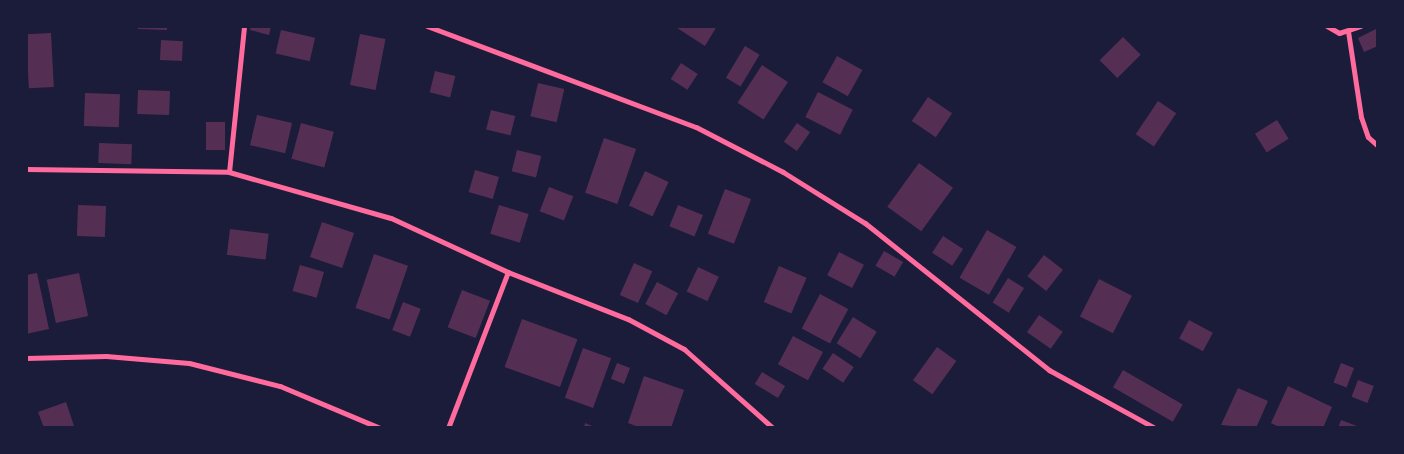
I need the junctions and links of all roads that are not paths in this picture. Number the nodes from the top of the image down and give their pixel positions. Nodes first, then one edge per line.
1 (244, 26) edge
2 (427, 26) edge
3 (1327, 26) edge
4 (1360, 26) edge
5 (1348, 31) junction
6 (1378, 146) edge
7 (26, 169) edge
8 (229, 172) junction
9 (508, 272) junction
10 (26, 358) edge
11 (380, 428) edge
12 (448, 428) edge
13 (774, 428) edge
14 (1155, 428) edge

1 - 8 street
2 - 14 street
3 - 5 street
4 - 5 street
5 - 6 street
7 - 8 street
8 - 9 street
9 - 12 street
9 - 13 street
10 - 11 street

